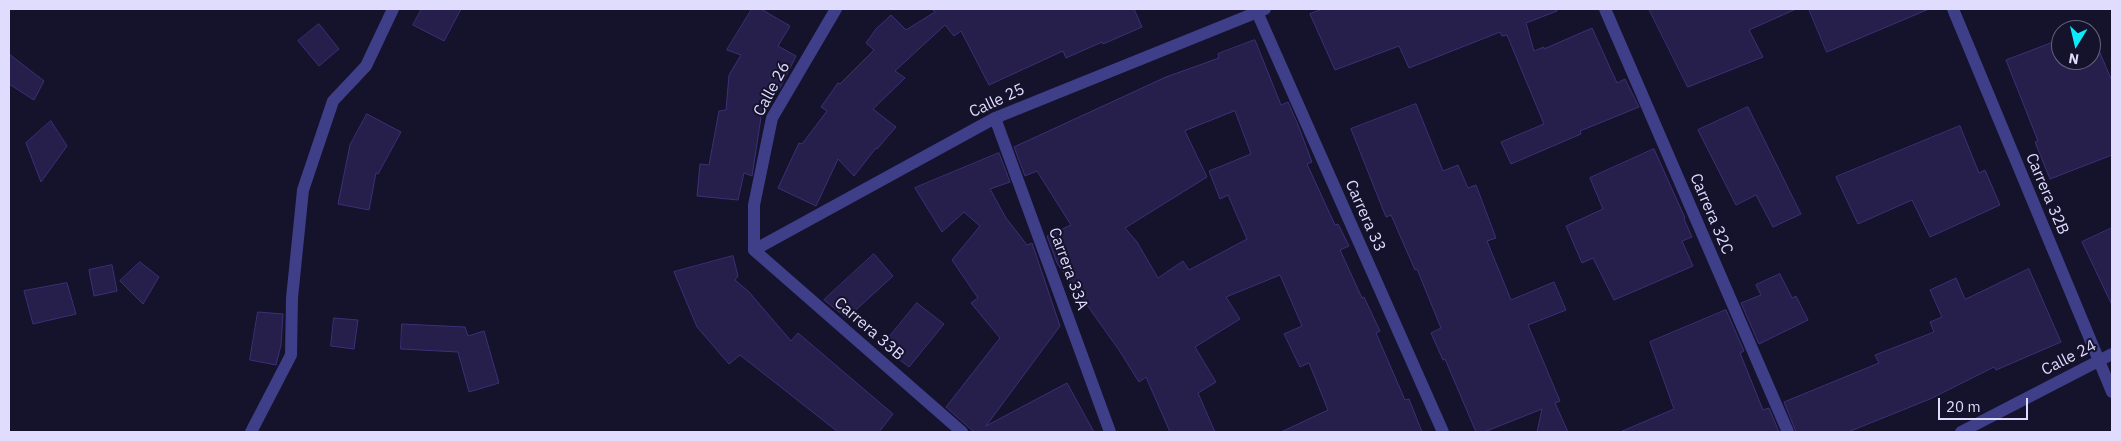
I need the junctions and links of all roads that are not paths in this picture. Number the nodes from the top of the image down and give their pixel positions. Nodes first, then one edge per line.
1 (393, 9) edge
2 (836, 9) edge
3 (1605, 9) edge
4 (1953, 9) edge
5 (1261, 10) edge
6 (995, 118) junction
7 (754, 250) junction
8 (2112, 354) edge
9 (2099, 360) junction
10 (2112, 392) edge
11 (251, 432) edge
12 (962, 432) edge
13 (1110, 432) edge
14 (1443, 432) edge
15 (1788, 432) edge
16 (1961, 432) edge

1 - 11 street
2 - 7 street, Calle 26
3 - 15 street, Carrera 32C
4 - 9 street, Carrera 32B
5 - 6 street, Calle 25
5 - 14 street, Carrera 33
6 - 7 street, Calle 25
6 - 13 street, Carrera 33A
7 - 12 street, Carrera 33B
8 - 9 street, Calle 24
9 - 10 street, Carrera 32B
9 - 16 street, Calle 24

